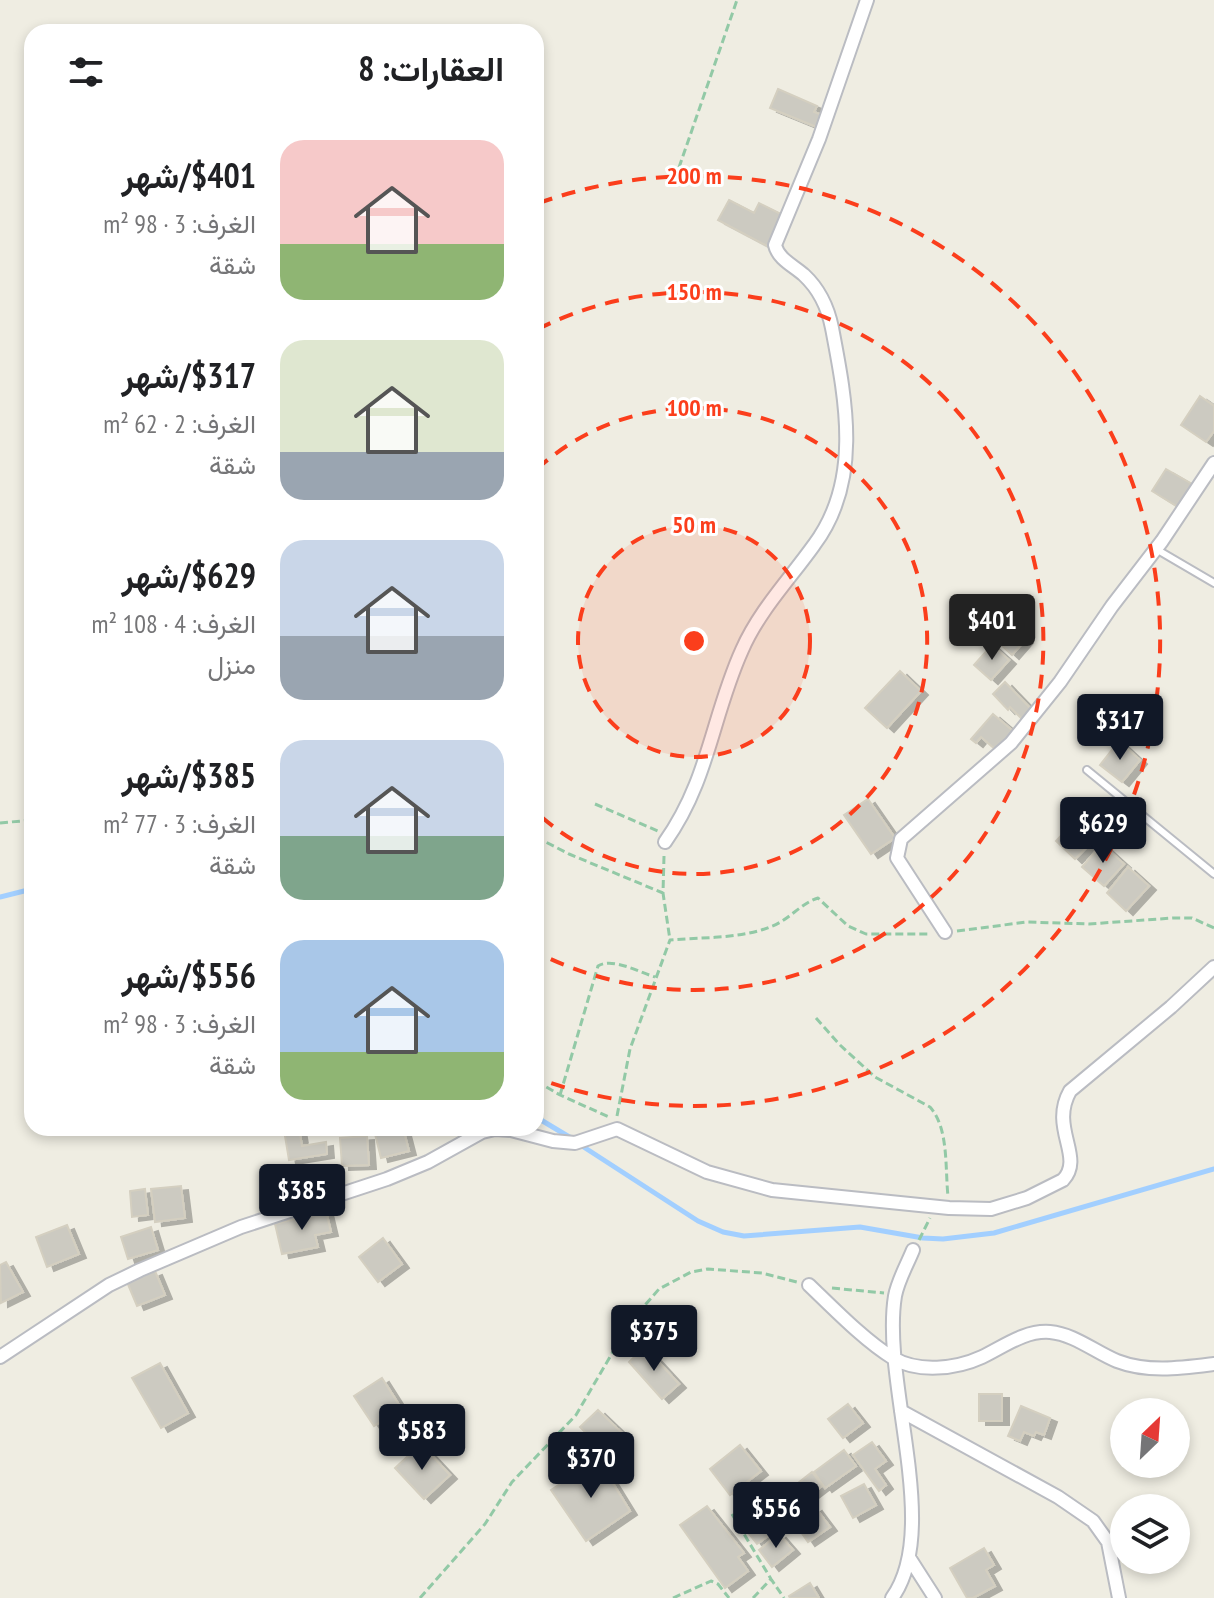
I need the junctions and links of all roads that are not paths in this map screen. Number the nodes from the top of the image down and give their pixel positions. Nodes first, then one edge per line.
1 (867, 0) edge
2 (1214, 463) edge
3 (1156, 549) junction
4 (1214, 583) edge
5 (1087, 770) dead end
6 (665, 842) road end
7 (1214, 874) edge
8 (945, 932) road end
9 (1214, 967) edge
10 (475, 1136) edge
11 (534, 1136) edge
12 (913, 1250) road end
13 (809, 1285) road end
14 (0, 1357) edge
15 (894, 1359) junction
16 (1214, 1364) edge
17 (901, 1411) junction
18 (910, 1559) junction
19 (892, 1598) edge
20 (935, 1598) edge
21 (1119, 1598) edge

1 - 6 street
2 - 3 street
3 - 4 lane
3 - 8 street
5 - 7 lane
9 - 11 street
10 - 14 street
12 - 15 street
13 - 15 street
15 - 16 street
15 - 17 street
17 - 18 street
17 - 21 street
18 - 19 street
18 - 20 street

